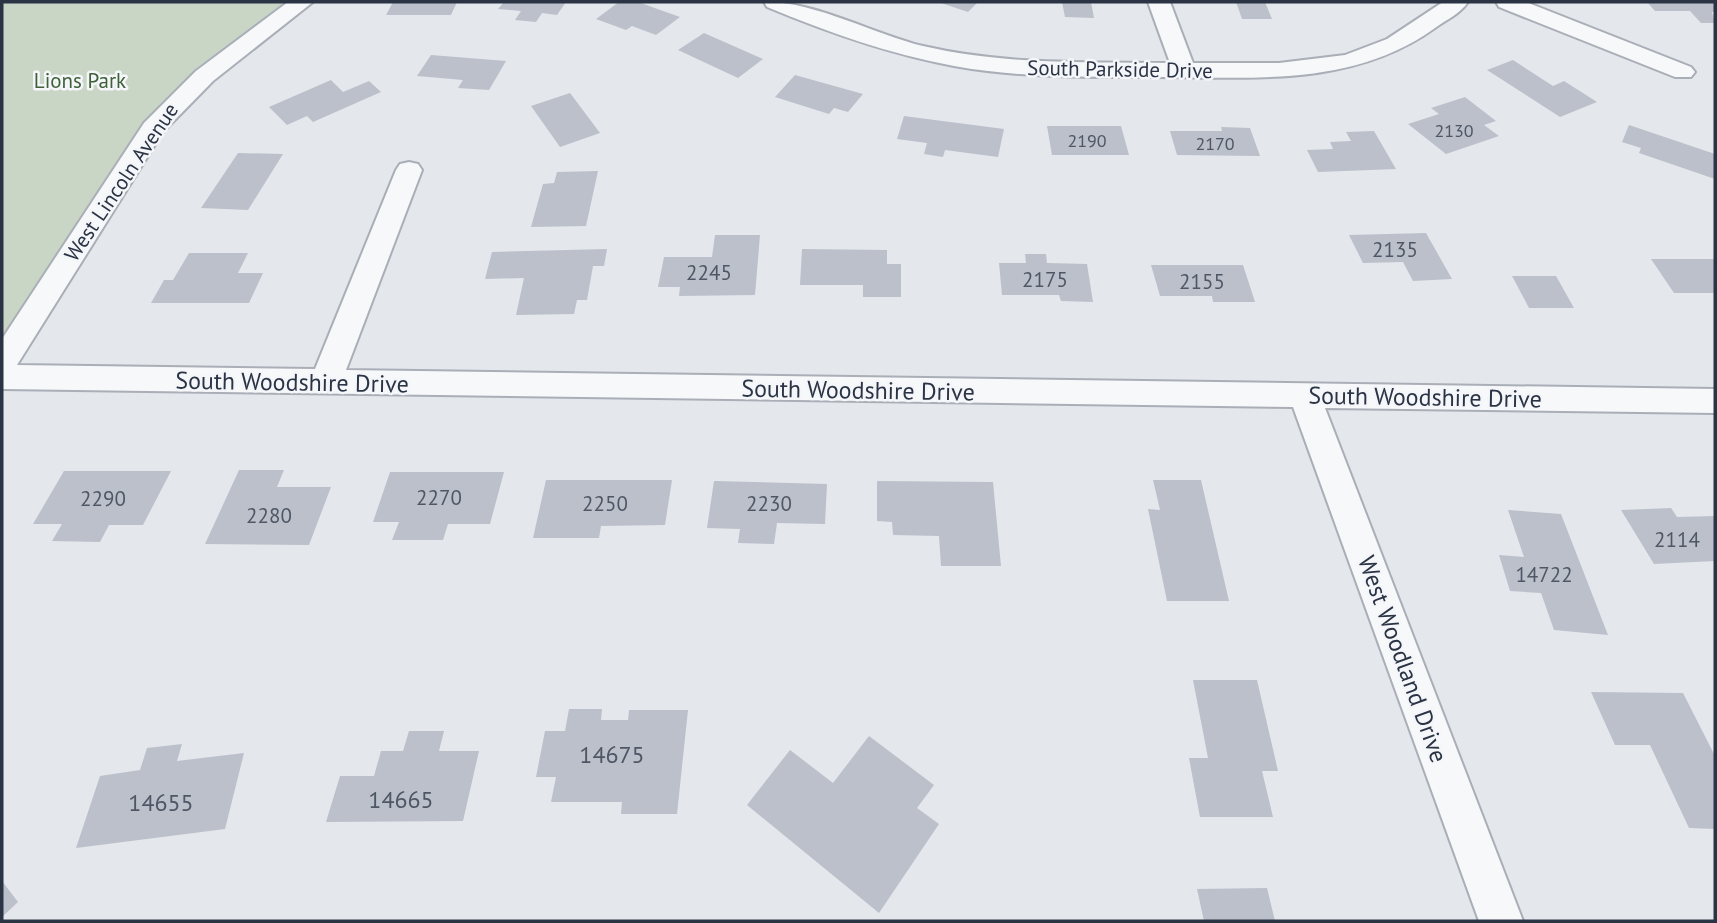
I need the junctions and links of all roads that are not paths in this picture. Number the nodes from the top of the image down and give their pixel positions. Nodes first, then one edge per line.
1 (302, 2) edge
2 (775, 2) edge
3 (1158, 2) edge
4 (1457, 2) edge
5 (1507, 2) edge
6 (1184, 70) junction
7 (1683, 72) dead end
8 (409, 170) dead end
9 (2, 364) edge
10 (2, 377) edge
11 (326, 382) junction
12 (1305, 396) junction
13 (1715, 401) edge
14 (1501, 921) edge

1 - 9 street, West Lincoln Avenue
2 - 6 street, South Parkside Drive
3 - 6 street
4 - 6 street, South Parkside Drive
5 - 7 street
8 - 11 street
10 - 11 street, South Woodshire Drive
11 - 12 street, South Woodshire Drive
12 - 13 street, South Woodshire Drive
12 - 14 street, West Woodland Drive

